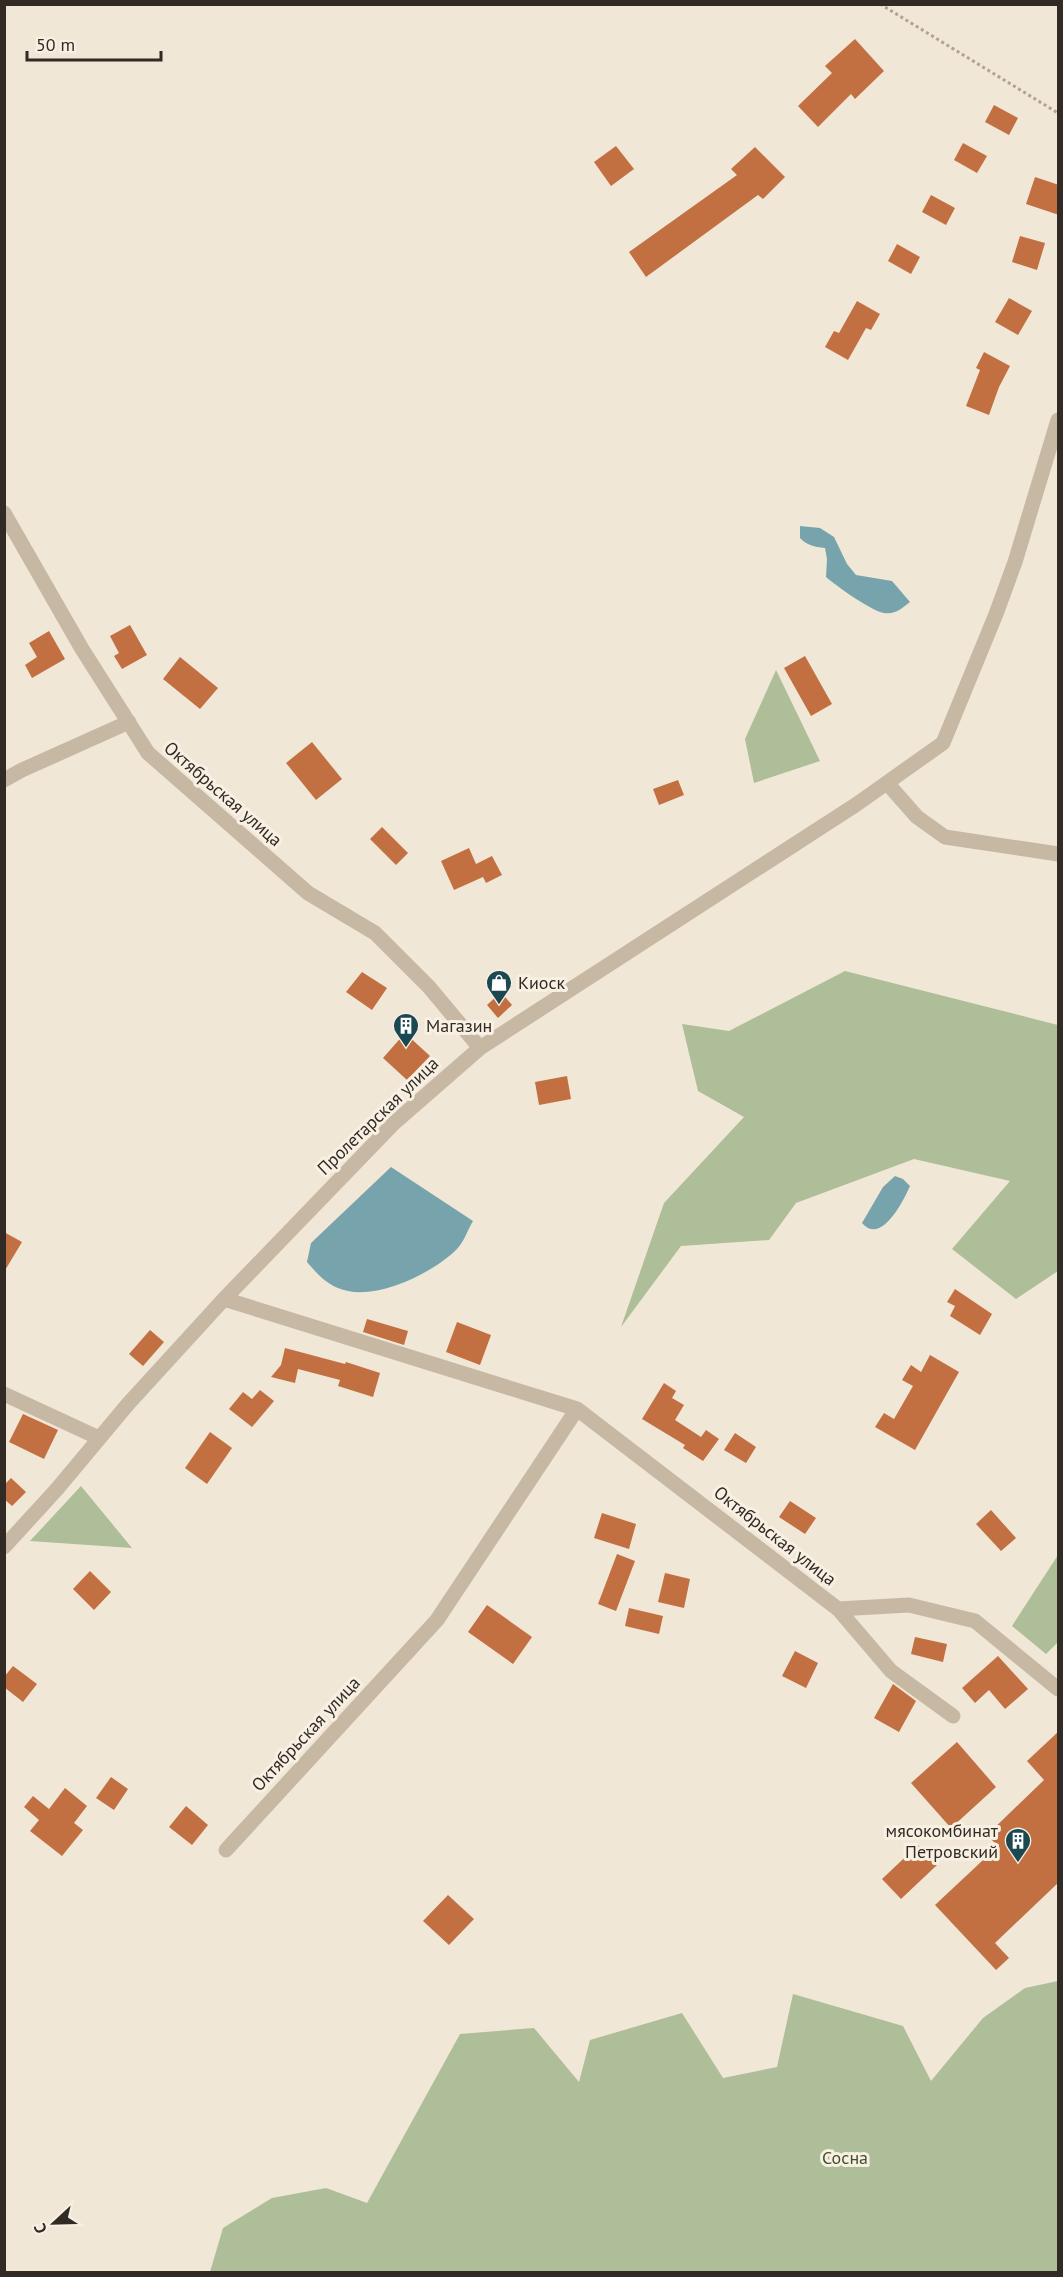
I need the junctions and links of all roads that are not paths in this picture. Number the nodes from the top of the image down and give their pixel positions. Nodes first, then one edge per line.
1 (1059, 420) edge
2 (4, 513) edge
3 (129, 722) junction
4 (4, 780) edge
5 (887, 783) junction
6 (1059, 854) edge
7 (480, 1048) junction
8 (224, 1299) junction
9 (4, 1394) edge
10 (577, 1409) junction
11 (99, 1438) junction
12 (4, 1547) edge
13 (838, 1609) junction
14 (1059, 1689) edge
15 (953, 1716) dead end
16 (226, 1850) dead end

1 - 5 street, Пролетарская улица
2 - 3 street, Октябрьская улица
3 - 4 street
3 - 7 street, Октябрьская улица
5 - 6 street
5 - 7 street, Пролетарская улица
7 - 8 street, Пролетарская улица
8 - 10 street, Октябрьская улица
8 - 11 street, Пролетарская улица
9 - 11 street
10 - 13 street, Октябрьская улица
10 - 16 street, Октябрьская улица
11 - 12 street, Пролетарская улица
13 - 14 street, Октябрьская улица
13 - 15 street

